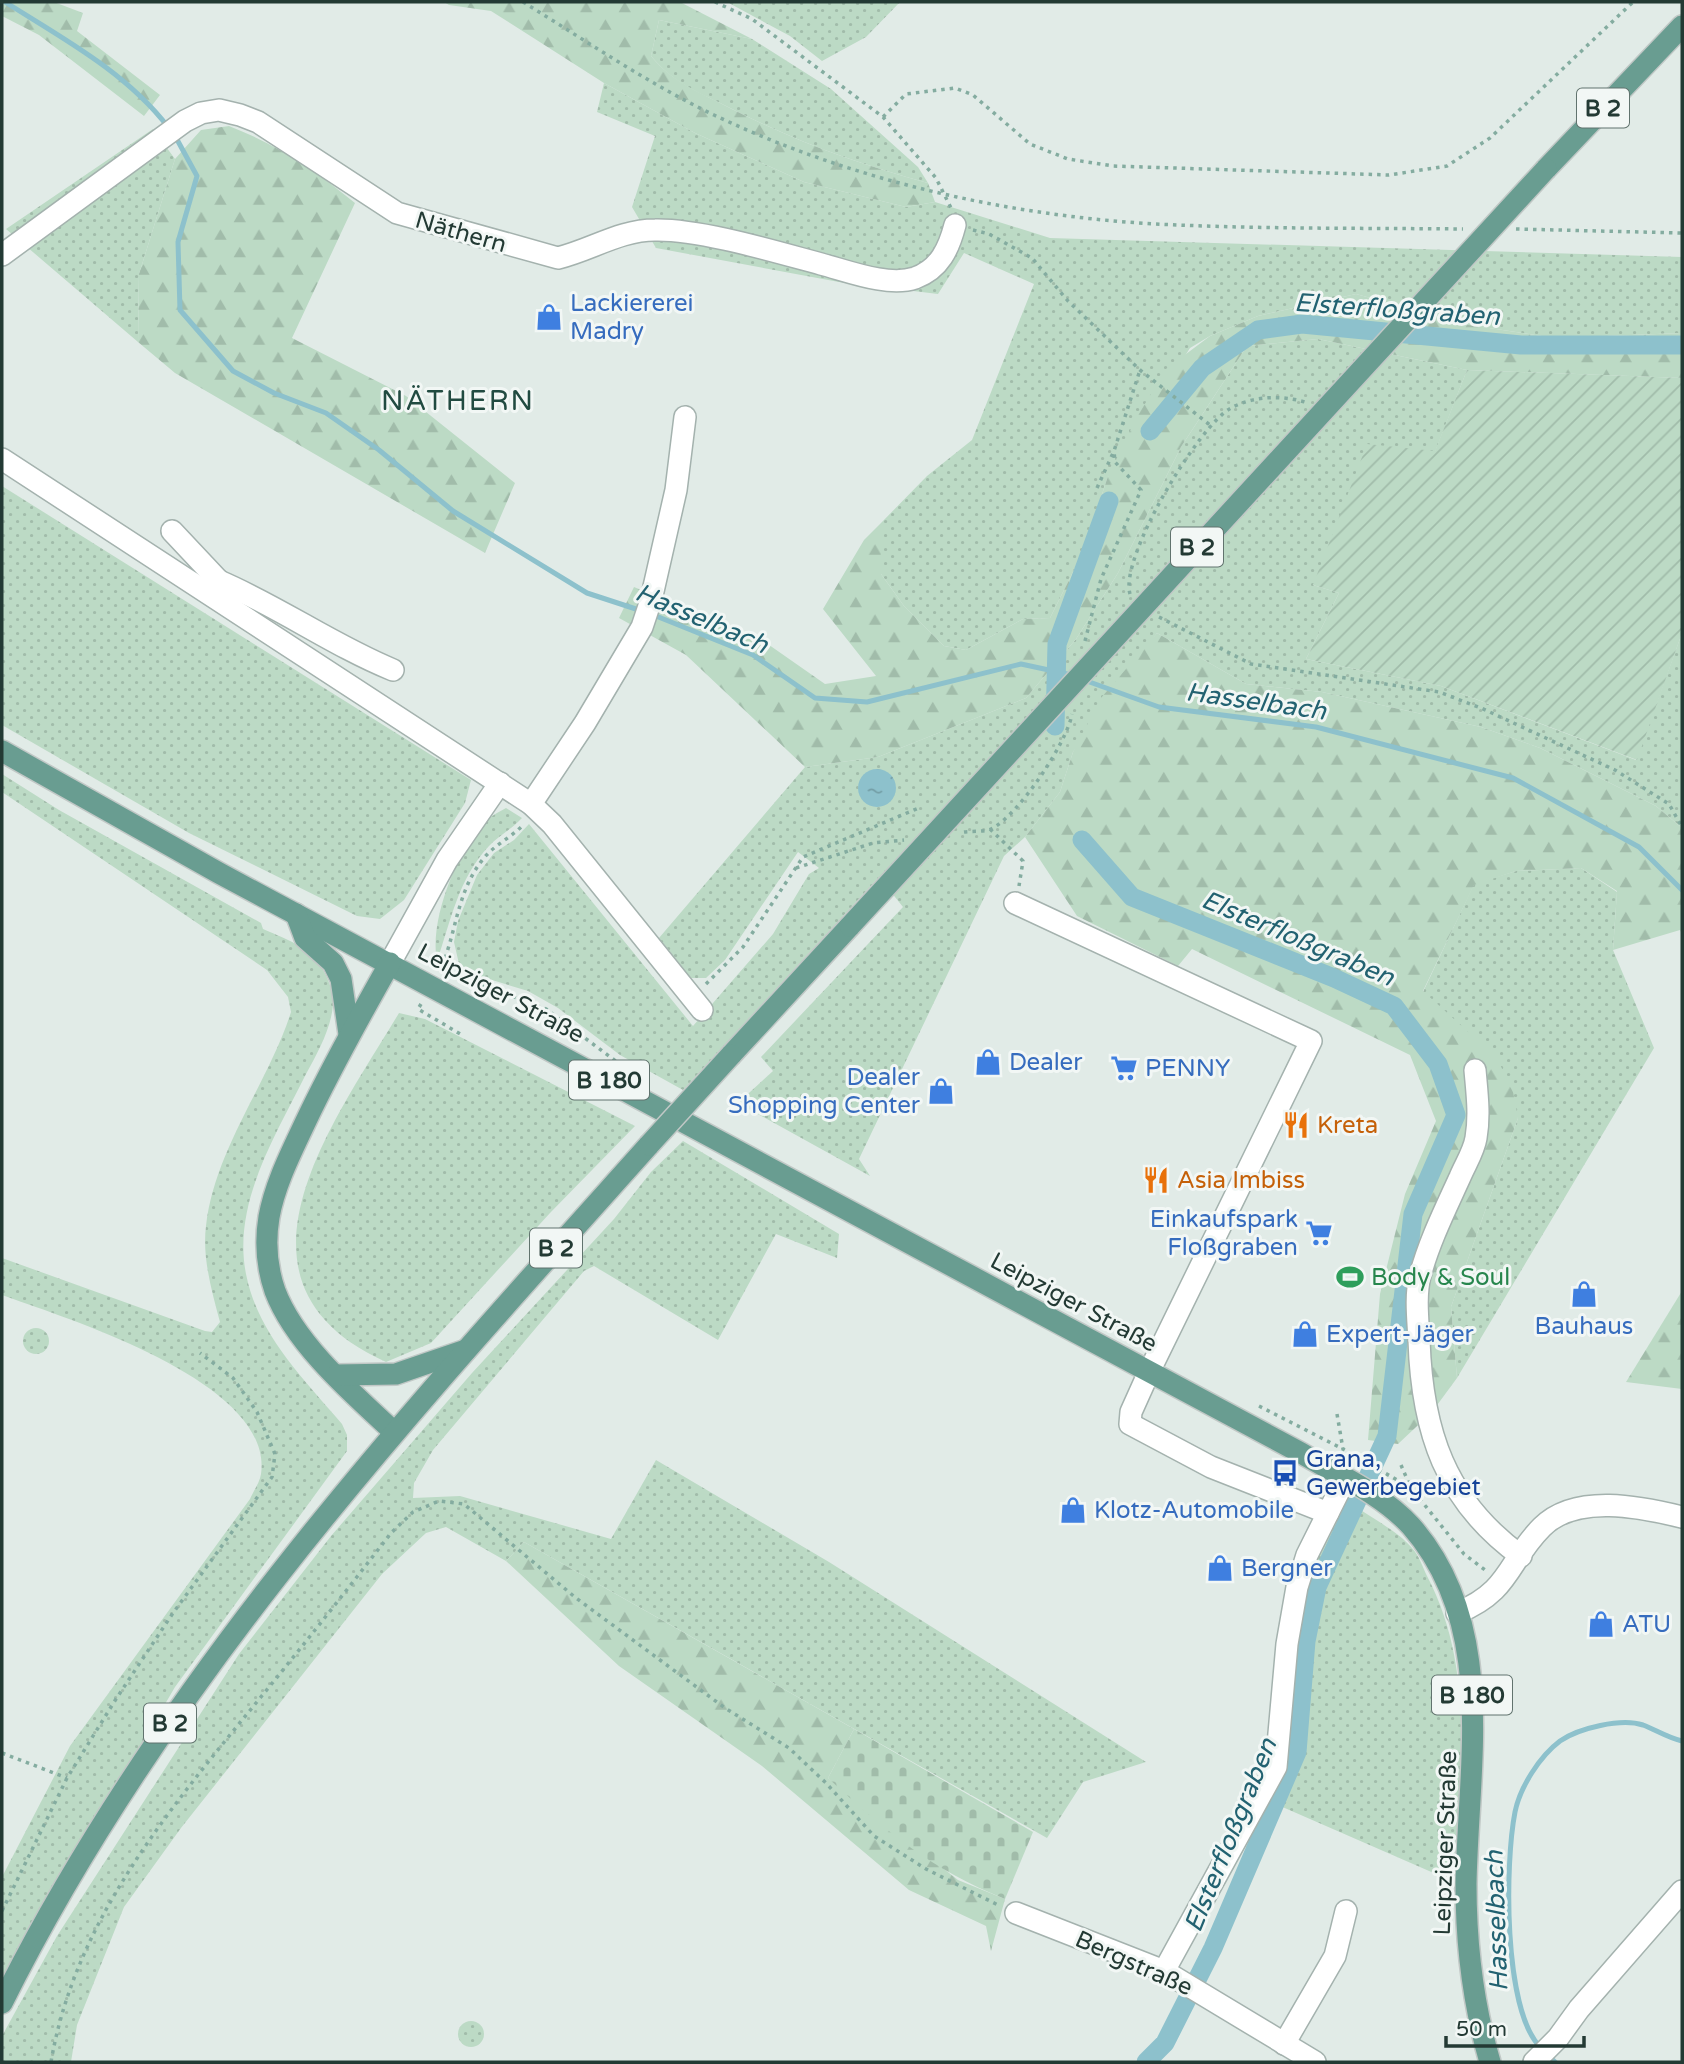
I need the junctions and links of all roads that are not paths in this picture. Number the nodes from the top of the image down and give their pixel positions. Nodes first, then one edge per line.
1 (1682, 26) edge
2 (955, 225) road end
3 (2, 255) edge
4 (685, 416) dead end
5 (2, 459) edge
6 (172, 531) dead end
7 (215, 587) junction
8 (393, 670) dead end
9 (2, 751) edge
10 (500, 783) junction
11 (534, 806) junction
12 (1016, 903) road end
13 (296, 914) junction
14 (390, 963) junction
15 (696, 1003) road end
16 (349, 1034) junction
17 (1475, 1070) dead end
18 (466, 1350) junction
19 (1149, 1372) junction
20 (336, 1375) junction
21 (394, 1432) junction
22 (1350, 1481) junction
23 (1328, 1513) junction
24 (1682, 1517) edge
25 (1521, 1556) junction
26 (1457, 1612) junction
27 (1682, 1891) edge
28 (1346, 1911) dead end
29 (1016, 1913) road end
30 (1164, 1971) junction
31 (2, 2003) edge
32 (1284, 2044) junction
33 (1537, 2059) edge
34 (1315, 2062) edge
35 (1490, 2062) edge

1 - 18 main road, B 2, bridge
2 - 3 street, Näthern
4 - 11 street
5 - 7 street
6 - 7 street
7 - 8 street
7 - 10 street
9 - 13 main road, Leipziger Straße / B 180
10 - 11 street
10 - 14 street
11 - 15 street
12 - 19 street
13 - 14 main road, Leipziger Straße / B 180
13 - 16 main road
14 - 16 main road
14 - 19 main road, Leipziger Straße / B 180
16 - 20 main road
17 - 25 street
18 - 20 main road
18 - 21 main road, B 2
19 - 22 main road, Leipziger Straße / B 180
19 - 23 street
20 - 21 main road
21 - 31 main road, B 2
22 - 23 street
22 - 26 main road, Leipziger Straße / B 180
23 - 30 street
24 - 25 street
25 - 26 street
26 - 35 main road, Leipziger Straße / B 180
27 - 33 street
28 - 32 street
29 - 30 street, Bergstraße
30 - 32 street, Bergstraße
32 - 34 street, Bergstraße

